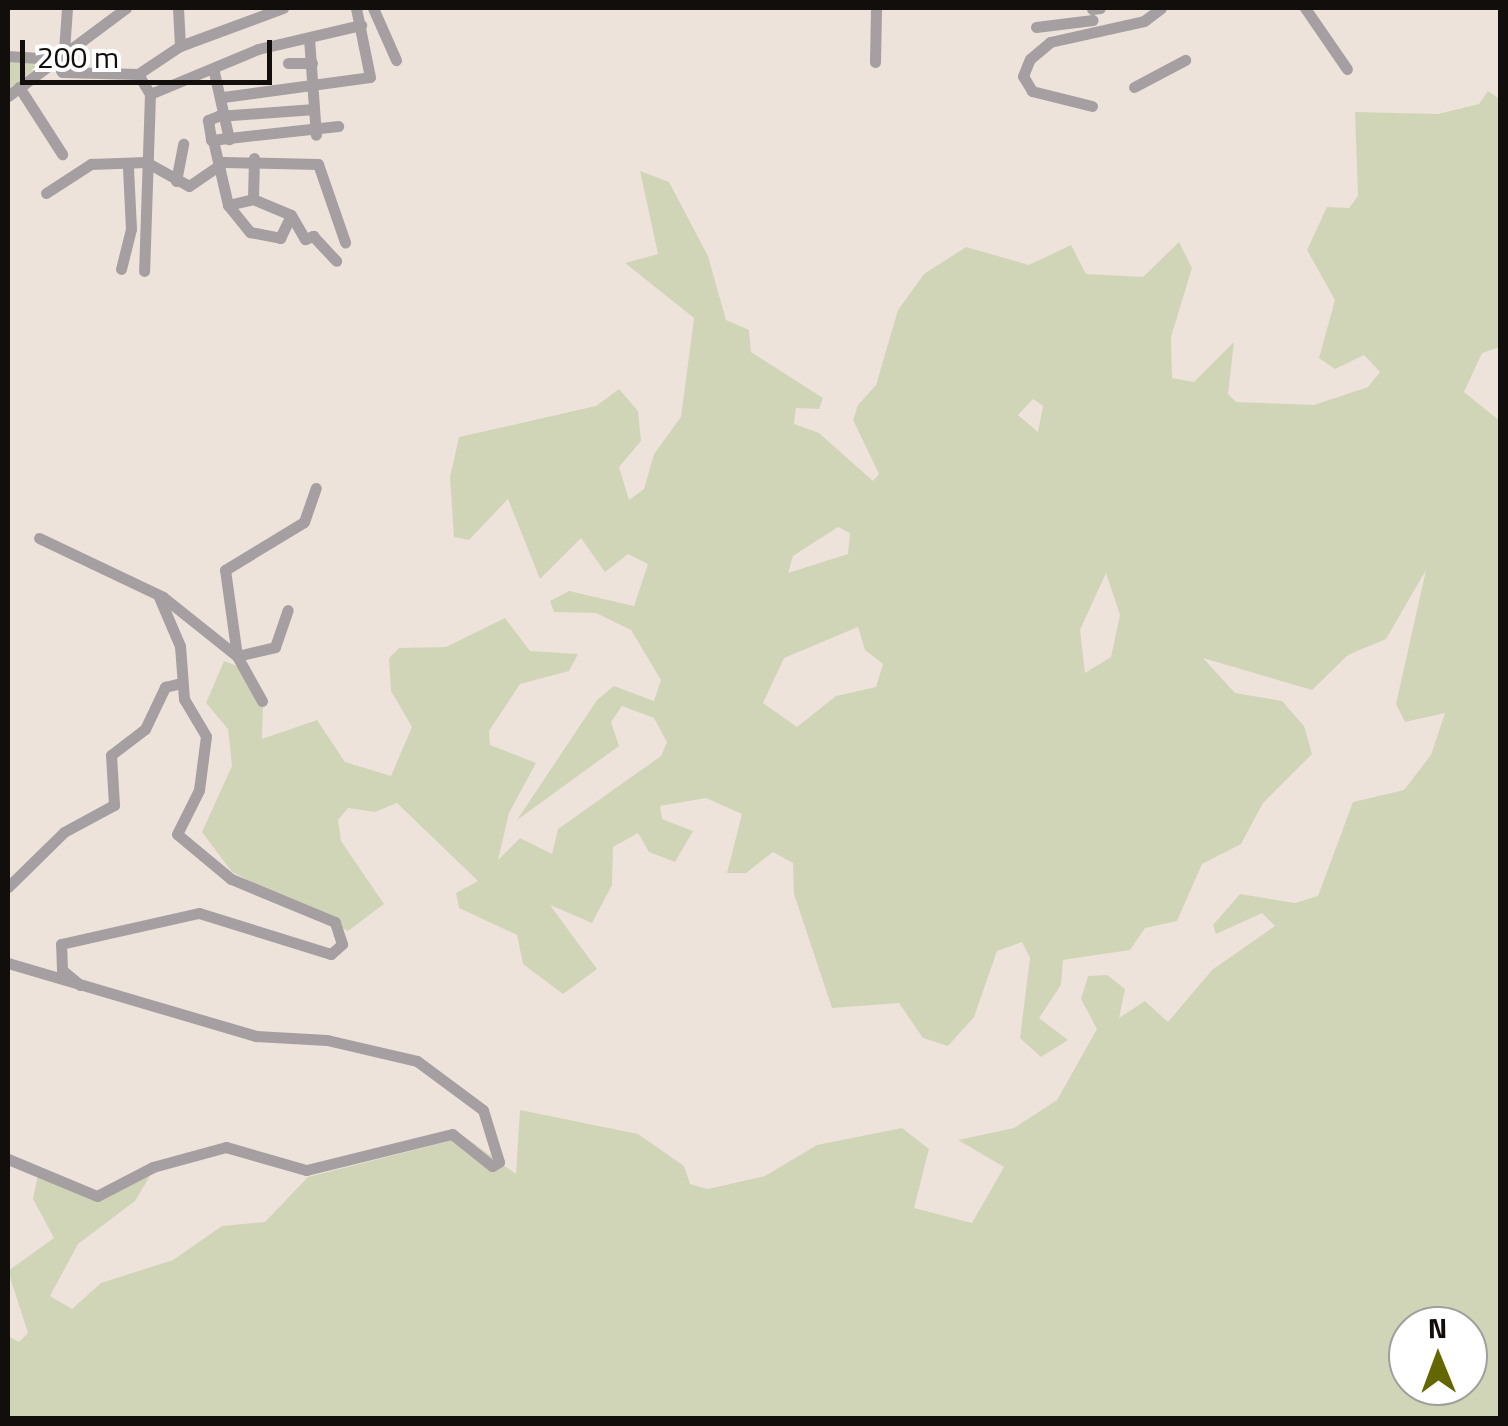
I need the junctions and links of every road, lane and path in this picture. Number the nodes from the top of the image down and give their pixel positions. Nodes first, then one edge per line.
1 (67, 8) edge
2 (126, 8) edge
3 (178, 8) edge
4 (284, 8) edge
5 (356, 8) edge
6 (373, 8) edge
7 (876, 8) edge
8 (1161, 8) edge
9 (1305, 8) edge
10 (1094, 15) edge
11 (361, 25) junction
12 (1036, 27) dead end
13 (309, 38) junction
14 (180, 46) junction
15 (59, 55) junction
16 (8, 56) edge
17 (396, 60) dead end
18 (1185, 60) dead end
19 (312, 62) junction
20 (875, 62) dead end
21 (288, 63) dead end
22 (1347, 69) dead end
23 (214, 72) junction
24 (138, 74) junction
25 (313, 84) junction
26 (19, 87) junction
27 (1134, 87) dead end
28 (150, 94) junction
29 (8, 96) edge
30 (223, 96) junction
31 (1092, 106) dead end
32 (314, 110) junction
33 (228, 114) junction
34 (338, 126) dead end
35 (316, 134) junction
36 (229, 139) junction
37 (213, 140) junction
38 (183, 144) dead end
39 (62, 154) dead end
40 (254, 158) junction
41 (146, 162) junction
42 (219, 163) junction
43 (128, 167) junction
44 (176, 181) junction
45 (46, 193) dead end
46 (253, 199) junction
47 (228, 205) junction
48 (291, 215) junction
49 (345, 242) dead end
50 (336, 261) dead end
51 (121, 269) dead end
52 (144, 271) dead end
53 (316, 488) dead end
54 (39, 538) dead end
55 (159, 597) junction
56 (288, 610) dead end
57 (237, 656) junction
58 (181, 683) junction
59 (262, 701) dead end
60 (8, 887) edge
61 (8, 962) edge
62 (109, 998) junction
63 (8, 1159) edge

1 - 15 street
2 - 15 street
3 - 14 street
4 - 14 street
5 - 11 street
6 - 17 street
7 - 20 street
8 - 10 street
9 - 22 street
10 - 12 street
10 - 31 street
11 - 13 street
11 - 25 street
13 - 19 street
13 - 23 street
14 - 24 street
15 - 16 street
15 - 24 street
15 - 26 street
18 - 27 street
19 - 21 street
19 - 25 street
23 - 28 street
23 - 30 street
24 - 28 street
25 - 30 street
25 - 32 street
26 - 29 street
26 - 39 street
28 - 41 street
30 - 33 street
32 - 33 street
32 - 35 street
33 - 36 street
33 - 37 street
34 - 35 street
35 - 36 street
36 - 37 street
37 - 42 street
38 - 44 street
40 - 42 street
40 - 46 street
40 - 49 street
41 - 43 street
41 - 44 street
41 - 52 street
42 - 44 street
42 - 47 street
43 - 45 street
43 - 51 street
46 - 47 street
46 - 48 street
47 - 48 street
48 - 50 street
53 - 57 street
54 - 55 street
55 - 57 street
55 - 58 street
56 - 57 street
57 - 59 street
58 - 60 street
58 - 62 street
61 - 62 street
62 - 63 street

